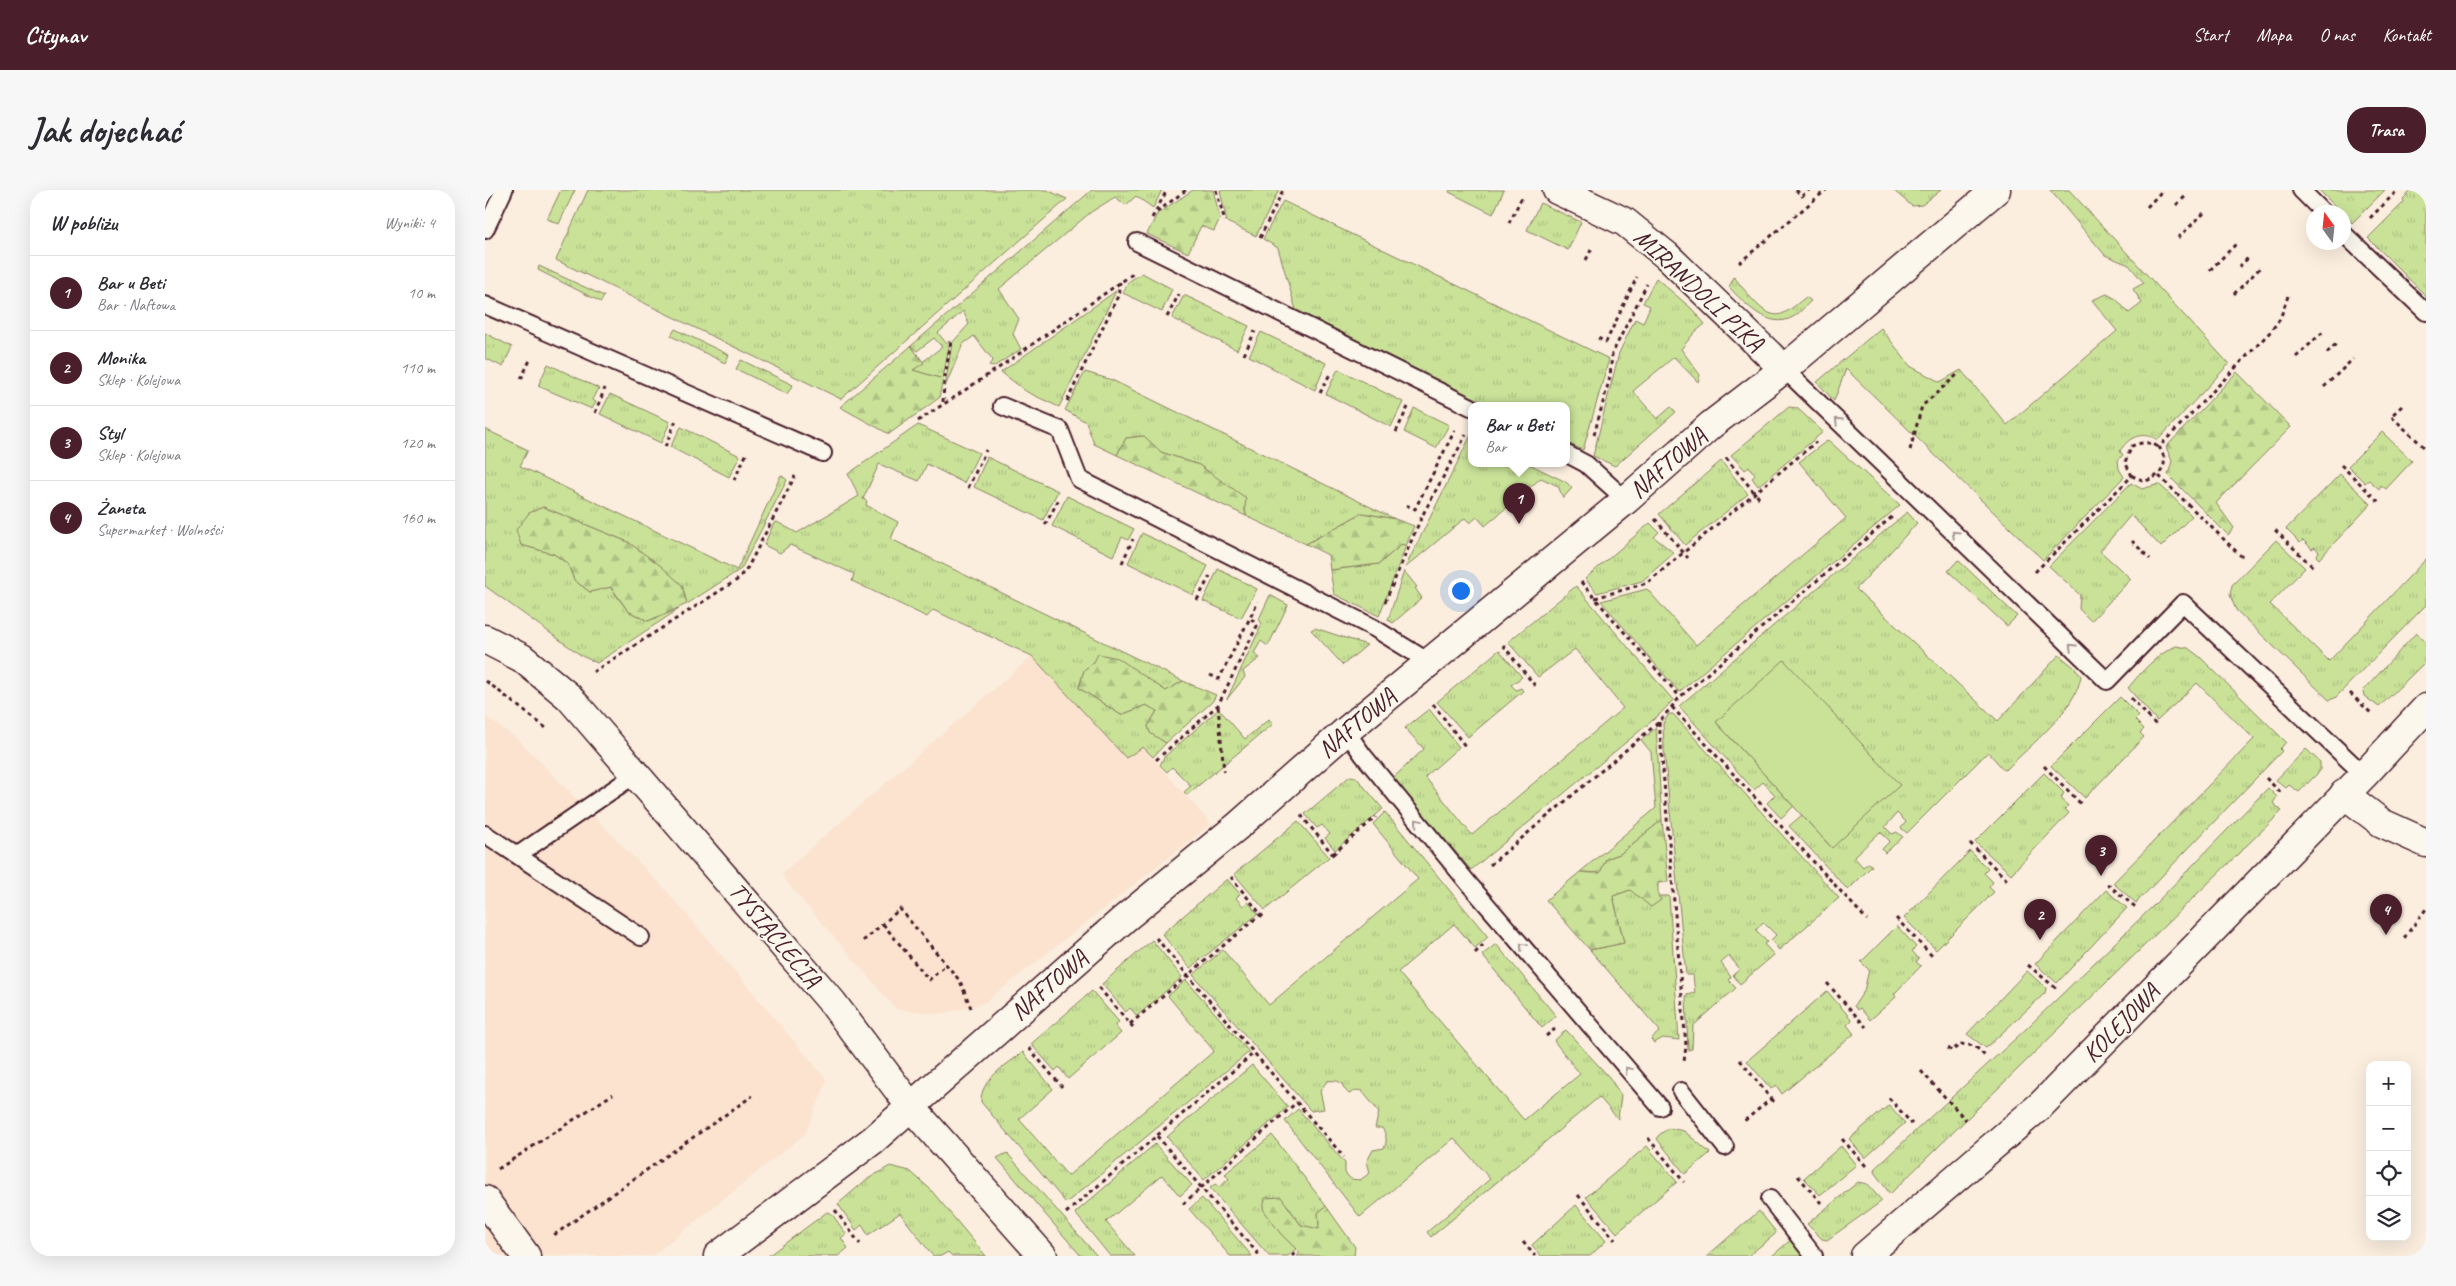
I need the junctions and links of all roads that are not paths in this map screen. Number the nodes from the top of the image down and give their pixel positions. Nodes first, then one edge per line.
1 (504, 190) edge
2 (1557, 190) edge
3 (1997, 190) edge
4 (2301, 190) edge
5 (2316, 205) edge
6 (485, 230) edge
7 (2351, 241) edge
8 (1137, 242) dead end
9 (485, 306) edge
10 (2426, 312) edge
11 (1784, 369) junction
12 (1002, 406) dead end
13 (1468, 406) edge
14 (823, 453) dead end
15 (1570, 456) edge
16 (1626, 500) junction
17 (485, 639) edge
18 (1429, 662) junction
19 (2426, 708) edge
20 (1346, 730) junction
21 (636, 774) junction
22 (2364, 775) junction
23 (2343, 794) junction
24 (485, 834) edge
25 (2426, 843) edge
26 (518, 855) junction
27 (641, 937) dead end
28 (1681, 1090) road end
29 (911, 1107) junction
30 (1659, 1107) dead end
31 (1725, 1146) dead end
32 (1770, 1199) dead end
33 (485, 1200) edge
34 (526, 1256) edge
35 (719, 1256) edge
36 (1043, 1256) edge
37 (1814, 1256) edge
38 (1865, 1256) edge

1 - 6 lane
2 - 11 street, MIRANDOLI PIKA
3 - 11 street, NAFTOWA
4 - 5 lane
7 - 10 lane
8 - 13 lane
9 - 14 lane
11 - 16 street, NAFTOWA
22 -> 11 lane
12 - 18 lane
15 - 16 lane
16 - 18 street, NAFTOWA
17 - 21 street, TYSIĄCLECIA
18 - 20 street, NAFTOWA
19 - 22 street, KOLEJOWA
20 - 29 street, NAFTOWA
30 -> 20 lane
21 - 26 lane
21 - 29 street, TYSIĄCLECIA
22 - 23 street, KOLEJOWA
23 - 25 street
23 - 38 street, KOLEJOWA
24 - 26 lane
26 - 27 lane
28 - 31 lane
29 - 35 street, NAFTOWA
29 - 36 street, TYSIĄCLECIA
32 - 37 lane
33 - 34 street

